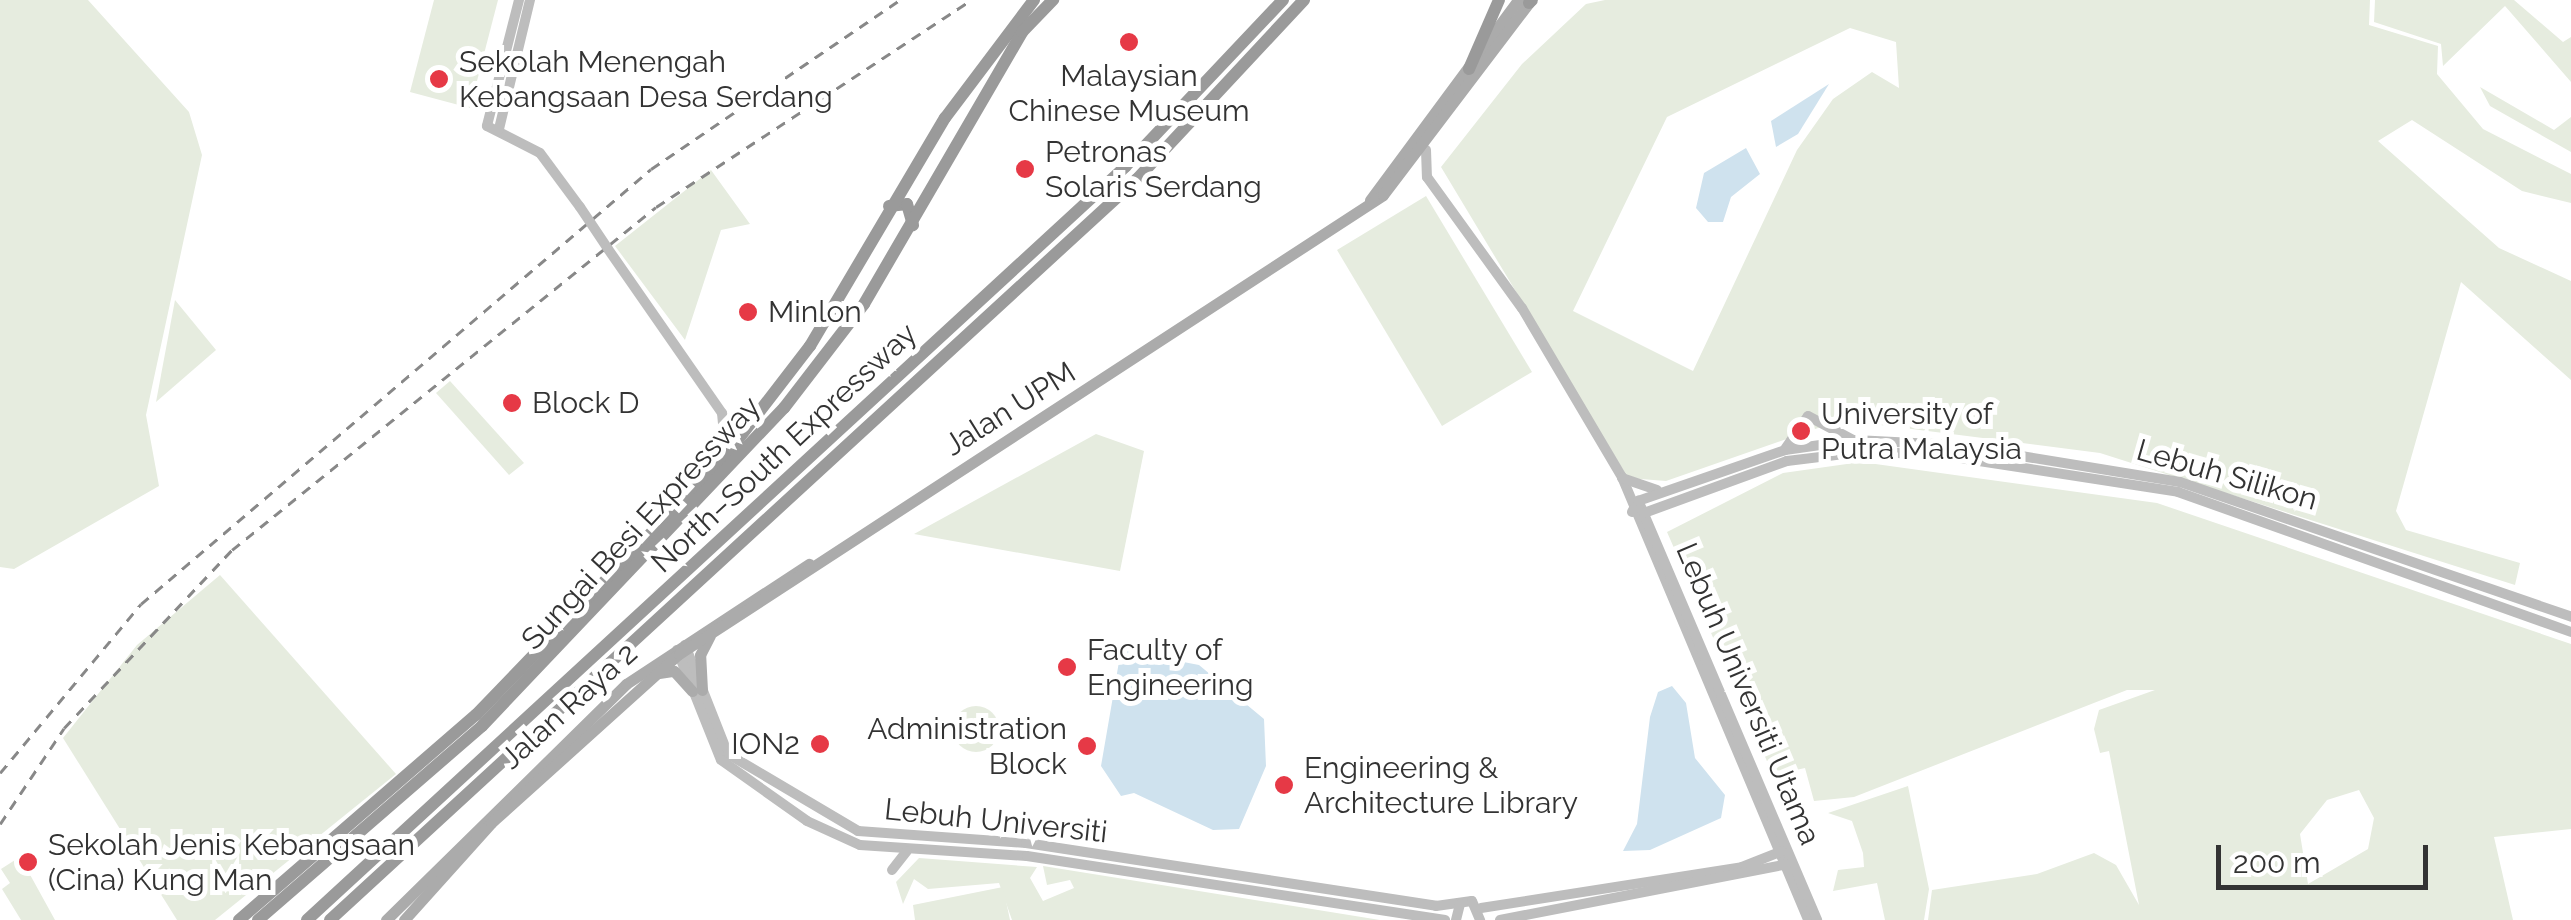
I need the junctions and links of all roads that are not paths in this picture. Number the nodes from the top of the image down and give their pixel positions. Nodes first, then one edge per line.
1 (519, 0) edge
2 (530, 0) edge
3 (1034, 0) edge
4 (1053, 0) edge
5 (1283, 0) edge
6 (1304, 0) edge
7 (1500, 0) edge
8 (1528, 1) edge
9 (1468, 69) junction
10 (500, 129) junction
11 (1426, 150) junction
12 (889, 206) junction
13 (1361, 211) junction
14 (913, 225) junction
15 (722, 413) junction
16 (753, 422) junction
17 (1854, 440) junction
18 (1784, 450) junction
19 (726, 454) junction
20 (1622, 477) junction
21 (1666, 489) junction
22 (1681, 489) junction
23 (1628, 491) junction
24 (1638, 500) junction
25 (1638, 512) junction
26 (813, 563) junction
27 (2442, 571) junction
28 (2438, 584) junction
29 (2571, 617) edge
30 (713, 632) junction
31 (2571, 632) edge
32 (681, 648) junction
33 (650, 676) junction
34 (697, 690) junction
35 (1772, 836) junction
36 (882, 850) junction
37 (1783, 850) junction
38 (1038, 851) junction
39 (908, 852) junction
40 (1763, 861) junction
41 (1788, 863) junction
42 (1756, 874) junction
43 (1793, 885) junction
44 (1460, 904) junction
45 (1480, 914) edge
46 (245, 918) edge
47 (307, 920) edge
48 (330, 920) edge
49 (386, 920) edge
50 (404, 920) edge
51 (1445, 920) edge
52 (1456, 920) edge
53 (1500, 920) edge
54 (1808, 920) edge
55 (1818, 920) edge

1 - 10 street
2 - 10 street
3 - 12 highway, Sungai Besi Expressway
4 - 14 highway, Sungai Besi Expressway
5 - 47 highway, North–South Expressway
6 - 48 highway, North–South Expressway
7 - 9 highway
8 - 9 main road, Jalan UPM
8 - 11 main road, Jalan UPM
9 - 13 main road, Jalan UPM
10 - 15 street, bridge
11 - 13 main road, Jalan UPM
11 - 20 street, Lebuh Universiti Utama
12 - 14 highway
12 - 16 highway, Sungai Besi Expressway
13 - 26 main road, Jalan UPM
14 - 46 highway, Sungai Besi Expressway
15 - 16 street
15 - 19 street
16 - 19 highway, Sungai Besi Expressway
17 - 18 street, Lebuh Silikon
17 - 18 street
17 - 27 street, Lebuh Silikon
18 - 22 street, Lebuh Silikon
19 - 46 highway, Sungai Besi Expressway
20 - 21 street
20 - 23 street, Lebuh Universiti Utama
21 - 22 street, Lebuh Silikon
21 - 24 street, Lebuh Silikon
22 - 25 street, Lebuh Silikon
22 - 28 street, Lebuh Silikon
23 - 24 street, Lebuh Universiti Utama
23 - 25 street, Lebuh Universiti Utama
24 - 25 street
25 - 35 street, Lebuh Universiti Utama
25 - 37 street, Lebuh Universiti Utama
26 - 30 main road, Jalan UPM
26 - 32 main road, Jalan Raya 2
27 - 28 street
27 - 29 street, Lebuh Silikon
28 - 31 street, Lebuh Silikon
30 - 32 main road, Jalan UPM
30 - 34 main road
32 - 33 main road, Jalan Raya 2
32 - 34 street, Lebuh Universiti
32 - 49 main road, Jalan Raya 2
33 - 34 main road
33 - 50 main road, Jalan Raya 2
34 - 36 street, Lebuh Universiti
34 - 38 street, Lebuh Universiti
35 - 37 street, Lebuh Universiti Utama
35 - 40 street
36 - 39 street, Lebuh Universiti
36 - 39 street
37 - 40 street
37 - 41 street, Lebuh Universiti Utama
38 - 39 street, Lebuh Universiti
38 - 44 street, Lebuh Universiti
38 - 51 street, Lebuh Universiti
40 - 45 street
41 - 42 street
41 - 43 street, Lebuh Universiti Utama
41 - 55 street, Lebuh Universiti Utama
42 - 43 street
42 - 53 street
43 - 54 street, Lebuh Universiti Utama
44 - 45 street, Lebuh Universiti
44 - 52 street

